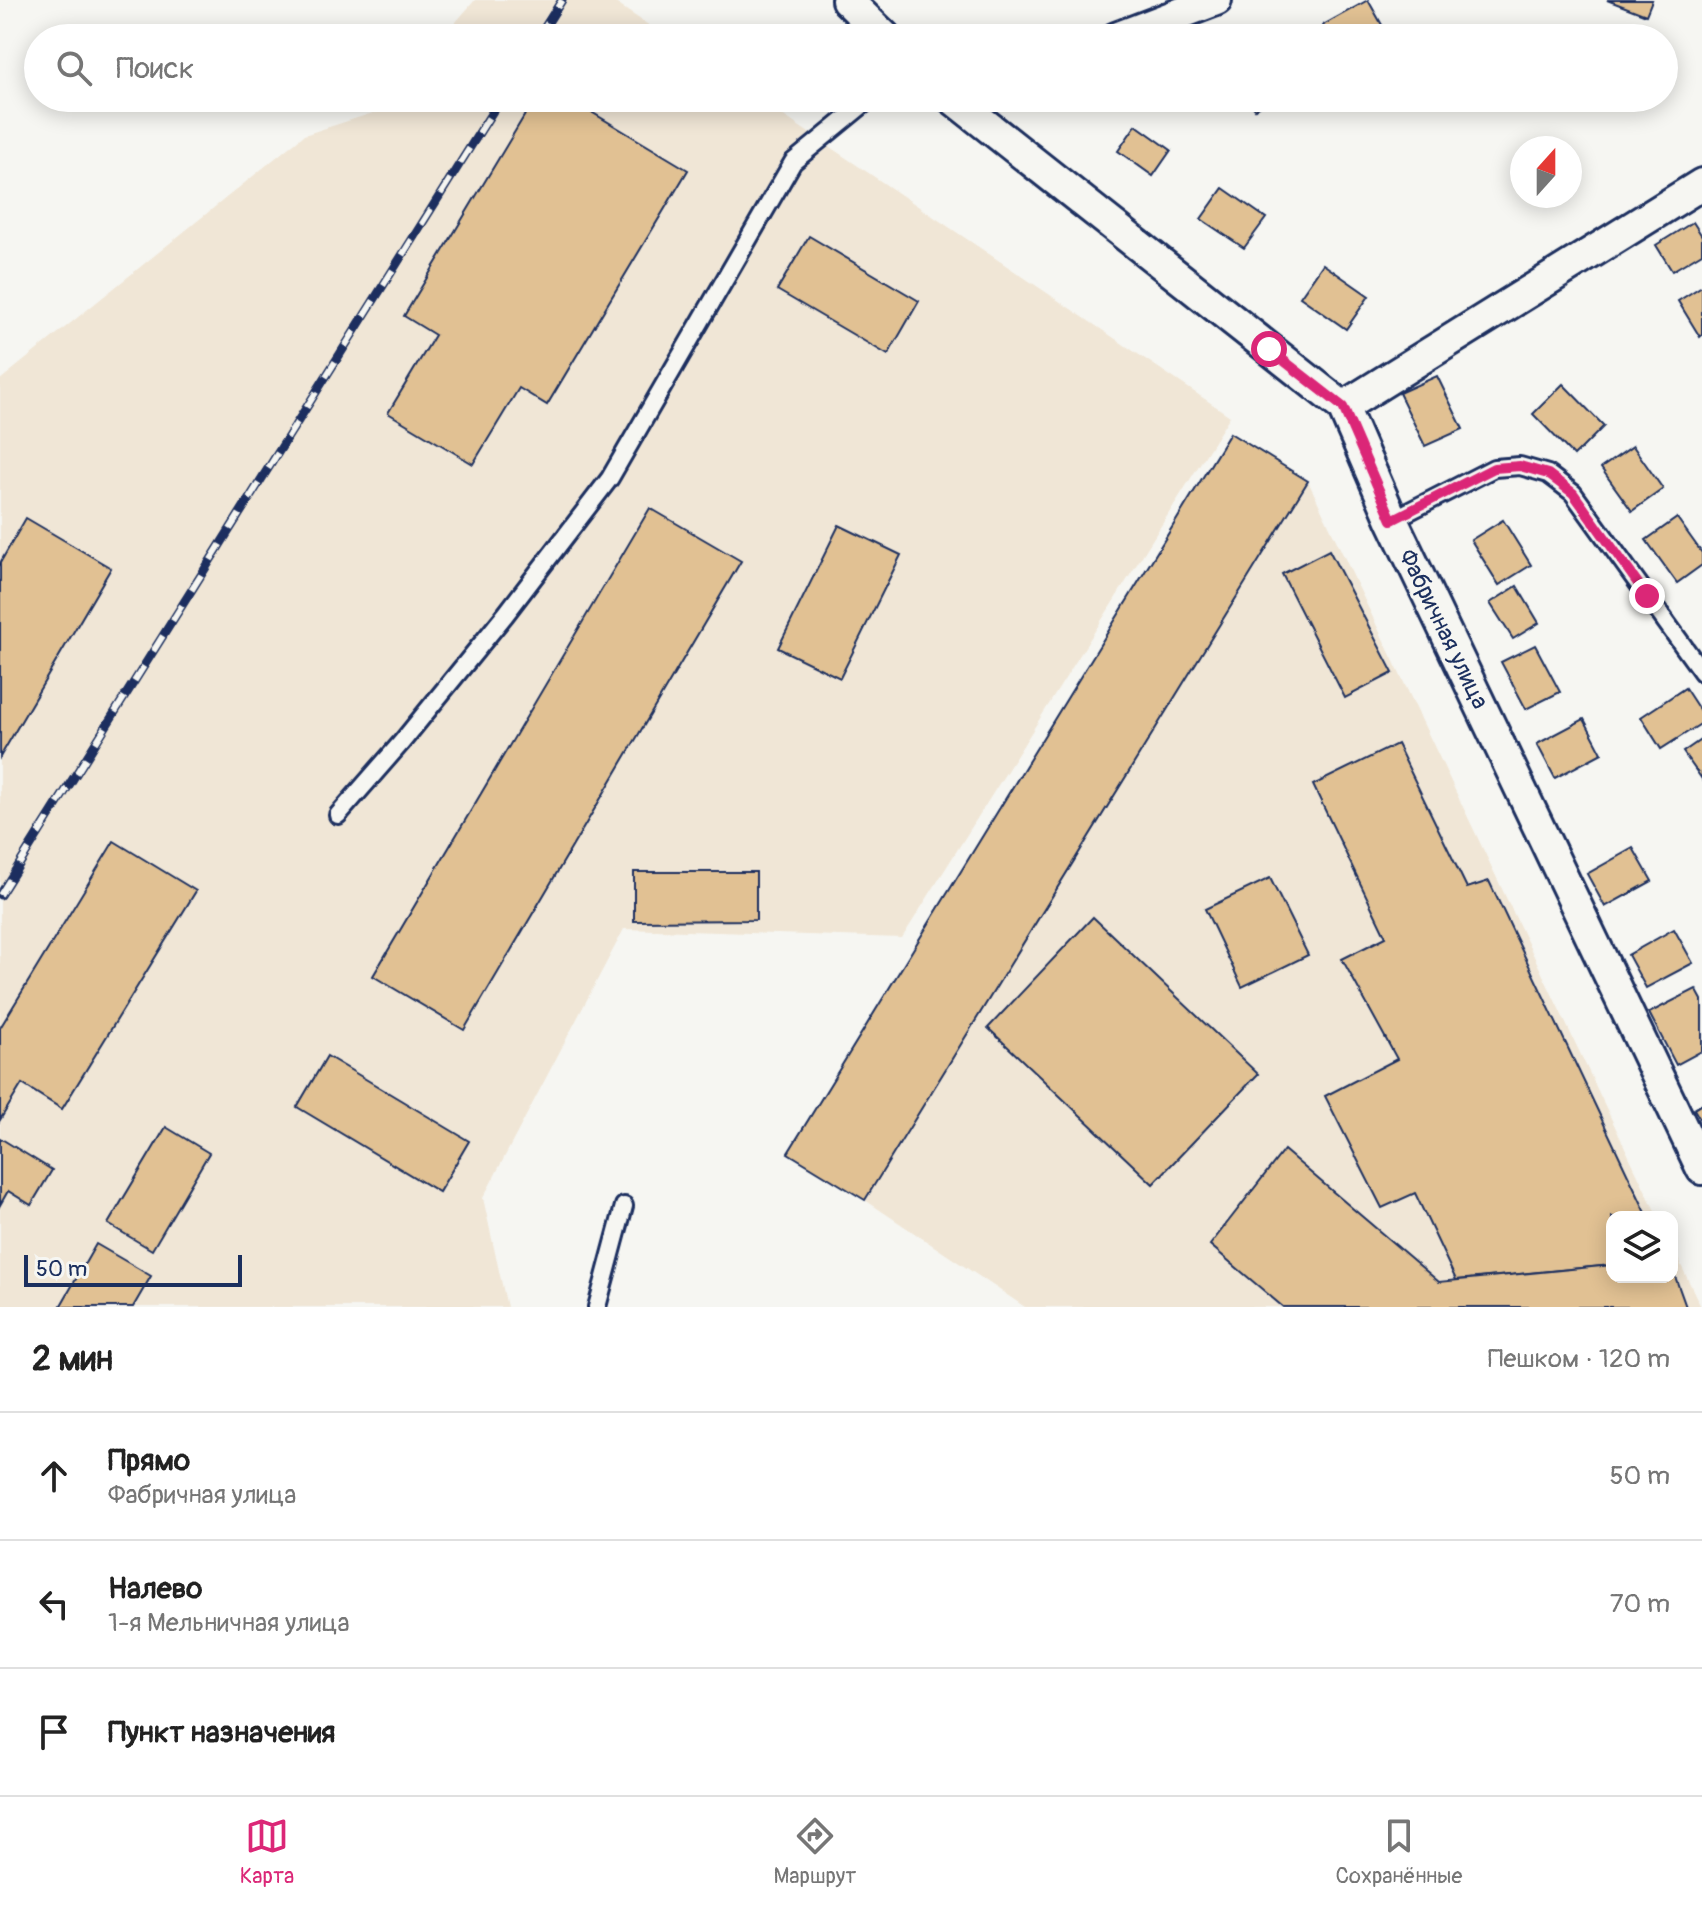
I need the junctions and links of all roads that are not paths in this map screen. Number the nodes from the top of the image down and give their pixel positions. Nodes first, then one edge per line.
1 (847, 0) edge
2 (1216, 0) edge
3 (872, 24) edge
4 (1153, 24) edge
5 (854, 112) edge
6 (970, 112) edge
7 (1699, 192) edge
8 (1343, 407) junction
9 (1392, 520) junction
10 (1702, 672) edge
11 (338, 815) dead end
12 (1702, 1169) edge
13 (624, 1206) dead end
14 (597, 1307) edge

1 - 3 street
2 - 4 street
5 - 11 lane
6 - 8 street, Фабричная улица
7 - 8 street
8 - 9 street, Фабричная улица
9 - 10 lane
9 - 12 street, Фабричная улица
13 - 14 lane

